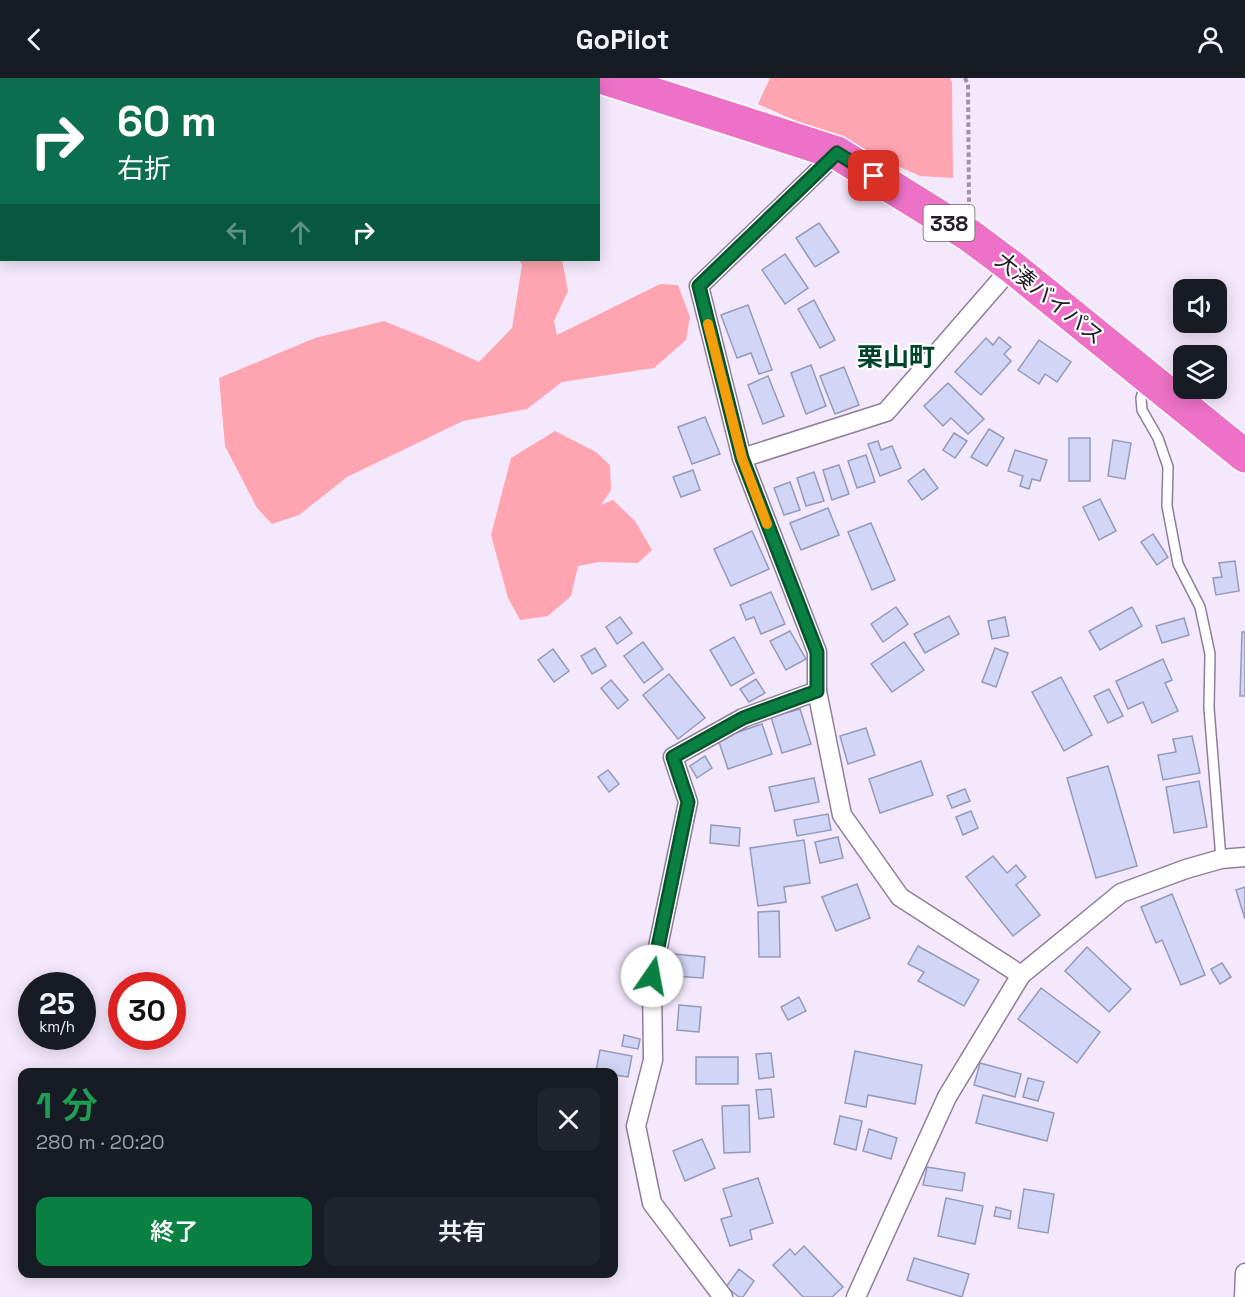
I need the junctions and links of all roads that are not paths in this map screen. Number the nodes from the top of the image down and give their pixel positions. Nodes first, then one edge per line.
1 (604, 78) edge
2 (837, 153) junction
3 (1012, 267) junction
4 (1147, 376) junction
5 (1245, 456) edge
6 (742, 458) junction
7 (817, 691) junction
8 (1245, 857) edge
9 (1221, 859) junction
10 (1021, 975) junction
11 (1245, 1273) edge
12 (723, 1297) edge
13 (856, 1297) edge
14 (1244, 1297) edge

1 - 2 highway, 大湊バイパス / 338
2 - 3 highway, 大湊バイパス / 338
2 - 6 street
3 - 4 highway, 大湊バイパス / 338
3 - 6 street
4 - 5 highway, 大湊バイパス / 338
4 - 9 lane
6 - 7 street
7 - 10 street
7 - 12 street
8 - 9 street
9 - 10 street
10 - 13 street
11 - 14 street

